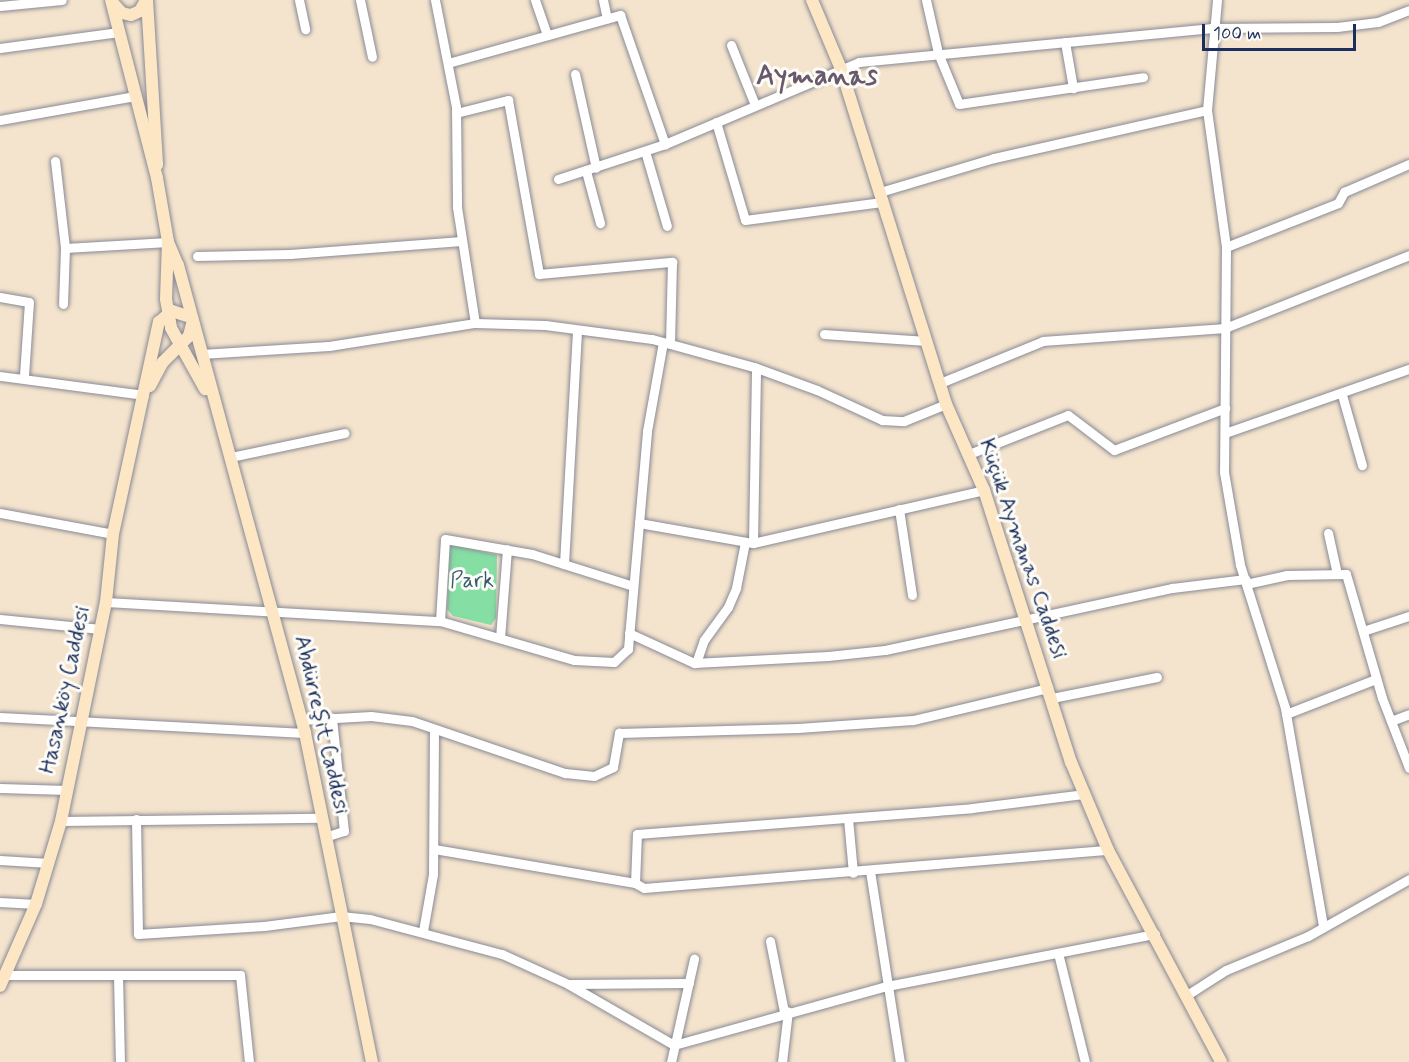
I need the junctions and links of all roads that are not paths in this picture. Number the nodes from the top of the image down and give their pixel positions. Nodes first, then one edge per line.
1 (62, 0) edge
2 (146, 0) edge
3 (299, 0) edge
4 (360, 0) edge
5 (435, 0) edge
6 (535, 0) edge
7 (603, 0) edge
8 (812, 0) edge
9 (926, 0) edge
10 (1217, 0) edge
11 (111, 1) edge
12 (0, 6) edge
13 (1409, 10) edge
14 (606, 19) junction
15 (1212, 28) junction
16 (305, 29) dead end
17 (119, 32) junction
18 (547, 35) junction
19 (1065, 42) junction
20 (731, 45) dead end
21 (0, 48) edge
22 (938, 53) junction
23 (372, 57) dead end
24 (448, 63) junction
25 (841, 69) junction
26 (575, 74) dead end
27 (1143, 77) dead end
28 (1073, 88) junction
29 (135, 96) junction
30 (755, 105) junction
31 (1207, 110) junction
32 (456, 113) junction
33 (0, 120) edge
34 (716, 123) junction
35 (665, 144) junction
36 (645, 151) junction
37 (55, 161) dead end
38 (1409, 164) edge
39 (596, 168) junction
40 (586, 171) junction
41 (157, 178) junction
42 (558, 179) dead end
43 (881, 197) junction
44 (600, 223) dead end
45 (667, 226) dead end
46 (462, 241) junction
47 (168, 242) junction
48 (1226, 247) junction
49 (65, 248) junction
50 (1409, 255) edge
51 (197, 256) dead end
52 (0, 297) edge
53 (63, 304) dead end
54 (163, 317) junction
55 (191, 320) junction
56 (475, 323) junction
57 (1225, 328) junction
58 (577, 330) junction
59 (824, 334) dead end
60 (926, 341) junction
61 (666, 343) junction
62 (179, 345) junction
63 (201, 354) junction
64 (163, 362) junction
65 (194, 366) junction
66 (756, 368) junction
67 (1409, 369) edge
68 (0, 376) edge
69 (24, 376) junction
70 (940, 383) junction
71 (144, 395) junction
72 (1342, 395) junction
73 (214, 402) junction
74 (946, 404) junction
75 (1225, 408) junction
76 (345, 433) dead end
77 (1225, 433) junction
78 (969, 454) junction
79 (231, 457) junction
80 (1362, 465) dead end
81 (984, 490) junction
82 (899, 509) junction
83 (0, 513) edge
84 (639, 523) junction
85 (1328, 533) dead end
86 (113, 534) junction
87 (749, 543) junction
88 (507, 549) junction
89 (564, 564) junction
90 (1336, 574) junction
91 (1245, 581) junction
92 (633, 586) junction
93 (912, 595) dead end
94 (106, 602) junction
95 (274, 612) junction
96 (1409, 616) edge
97 (0, 619) edge
98 (440, 621) junction
99 (1028, 621) junction
100 (101, 629) junction
101 (1363, 631) junction
102 (629, 633) junction
103 (500, 638) junction
104 (696, 663) junction
105 (1157, 677) dead end
106 (1376, 679) junction
107 (1050, 693) junction
108 (1286, 714) junction
109 (1409, 714) edge
110 (0, 717) edge
111 (332, 718) junction
112 (83, 720) junction
113 (301, 720) junction
114 (1391, 721) junction
115 (434, 729) junction
116 (305, 733) junction
117 (1409, 768) edge
118 (0, 788) edge
119 (67, 790) junction
120 (1085, 794) junction
121 (321, 818) junction
122 (848, 818) junction
123 (136, 819) junction
124 (61, 821) junction
125 (325, 837) junction
126 (434, 849) junction
127 (1108, 850) junction
128 (0, 860) edge
129 (49, 863) junction
130 (870, 871) junction
131 (853, 873) junction
132 (1409, 879) edge
133 (635, 883) junction
134 (0, 902) edge
135 (36, 904) junction
136 (341, 916) junction
137 (1323, 926) junction
138 (423, 931) junction
139 (1155, 934) junction
140 (770, 941) dead end
141 (1058, 953) junction
142 (694, 959) dead end
143 (118, 976) junction
144 (2, 981) edge
145 (689, 982) junction
146 (568, 984) junction
147 (887, 986) junction
148 (1187, 994) junction
149 (786, 1011) junction
150 (674, 1045) junction
151 (120, 1062) edge
152 (249, 1062) edge
153 (372, 1062) edge
154 (671, 1062) edge
155 (782, 1062) edge
156 (900, 1062) edge
157 (1085, 1062) edge
158 (1221, 1062) edge

1 - 12 street
2 - 11 street, Abdürreşit Caddesi
2 - 41 street, Abdürreşit Caddesi
3 - 16 street
4 - 23 street
5 - 24 street
6 - 18 street
7 - 14 street
8 - 25 street, Küçük Aymanas Caddesi
9 - 22 street
10 - 15 street
11 - 17 street, Abdürreşit Caddesi
13 - 15 street
14 - 18 street
14 - 35 street
15 - 19 street
15 - 31 street
17 - 21 street
17 - 29 street, Abdürreşit Caddesi
18 - 24 street
19 - 22 street
19 - 28 street
20 - 30 street
22 - 25 street
22 - 28 street
24 - 32 street
25 - 30 street
25 - 43 street, Küçük Aymanas Caddesi
26 - 39 street
27 - 28 street
29 - 33 street
29 - 41 street, Abdürreşit Caddesi
30 - 34 street
31 - 43 street
31 - 48 street
32 - 46 street
32 - 61 street
34 - 35 street
34 - 43 street
35 - 36 street
36 - 39 street
36 - 45 street
37 - 49 street
38 - 48 street
39 - 40 street
40 - 42 street
40 - 44 street
41 - 47 street, Abdürreşit Caddesi
43 - 60 street, Küçük Aymanas Caddesi
46 - 51 street
46 - 56 street
47 - 49 street
47 - 54 street, Abdürreşit Caddesi
47 - 55 street, Abdürreşit Caddesi
48 - 57 street
49 - 53 street
50 - 57 street
52 - 69 street
54 - 55 street
54 - 62 street, Abdürreşit Caddesi
54 - 71 street, Hasanköy Caddesi
55 - 62 street, Hasanköy Caddesi
55 - 63 street, Abdürreşit Caddesi
56 - 58 street
56 - 63 street
57 - 70 street
57 - 75 street
58 - 61 street
58 - 89 street
59 - 60 street
60 - 70 street, Küçük Aymanas Caddesi
61 - 66 street
61 - 84 street
62 - 64 street, Hasanköy Caddesi
62 - 65 street, Abdürreşit Caddesi
63 - 73 street, Abdürreşit Caddesi
64 - 65 street
64 - 71 street, Hasanköy Caddesi
65 - 73 street, Abdürreşit Caddesi
66 - 74 street
66 - 87 street
67 - 72 street
68 - 69 street
69 - 71 street
70 - 74 street, Küçük Aymanas Caddesi
71 - 86 street, Hasanköy Caddesi
72 - 77 street
72 - 80 street
73 - 79 street, Abdürreşit Caddesi
74 - 78 street, Küçük Aymanas Caddesi
75 - 77 street
75 - 78 street
76 - 79 street
77 - 91 street
78 - 81 street, Küçük Aymanas Caddesi
79 - 95 street, Abdürreşit Caddesi
81 - 82 street
81 - 99 street, Küçük Aymanas Caddesi
82 - 87 street
82 - 93 street
83 - 86 street
84 - 87 street
84 - 92 street
85 - 90 street
86 - 94 street, Hasanköy Caddesi
87 - 104 street
88 - 89 street
88 - 98 street
88 - 103 street
89 - 92 street
90 - 91 street
90 - 101 street
91 - 99 street
91 - 108 street
92 - 102 street
94 - 95 street
94 - 100 street, Hasanköy Caddesi
95 - 98 street
95 - 113 street, Abdürreşit Caddesi
96 - 101 street
97 - 100 street
98 - 103 street
99 - 104 street
99 - 107 street, Küçük Aymanas Caddesi
100 - 112 street, Hasanköy Caddesi
101 - 106 street
102 - 103 street
102 - 104 street
105 - 107 street
106 - 108 street
106 - 114 street
107 - 115 street
107 - 120 street, Küçük Aymanas Caddesi
108 - 137 street
109 - 114 street
110 - 112 street
111 - 113 street
111 - 115 street
111 - 125 street
112 - 116 street
112 - 119 street, Hasanköy Caddesi
113 - 116 street, Abdürreşit Caddesi
114 - 117 street
115 - 126 street
116 - 121 street, Abdürreşit Caddesi
118 - 119 street
119 - 124 street, Hasanköy Caddesi
120 - 122 street
120 - 127 street, Küçük Aymanas Caddesi
121 - 123 street
121 - 125 street, Abdürreşit Caddesi
122 - 131 street
122 - 133 street
123 - 124 street
123 - 136 street
124 - 129 street, Hasanköy Caddesi
125 - 136 street, Abdürreşit Caddesi
126 - 133 street
126 - 138 street
127 - 130 street
127 - 139 street, Küçük Aymanas Caddesi
128 - 129 street
129 - 135 street, Hasanköy Caddesi
130 - 131 street
130 - 147 street
131 - 133 street
132 - 137 street
134 - 135 street
135 - 144 street, Hasanköy Caddesi
136 - 138 street
136 - 153 street, Abdürreşit Caddesi
137 - 148 street
138 - 146 street
139 - 141 street
139 - 148 street, Küçük Aymanas Caddesi
140 - 149 street
141 - 147 street
141 - 157 street
142 - 145 street
143 - 144 street
143 - 151 street
143 - 152 street
145 - 146 street
145 - 150 street
146 - 150 street
147 - 149 street
147 - 156 street
148 - 158 street, Küçük Aymanas Caddesi
149 - 150 street
149 - 155 street
150 - 154 street

